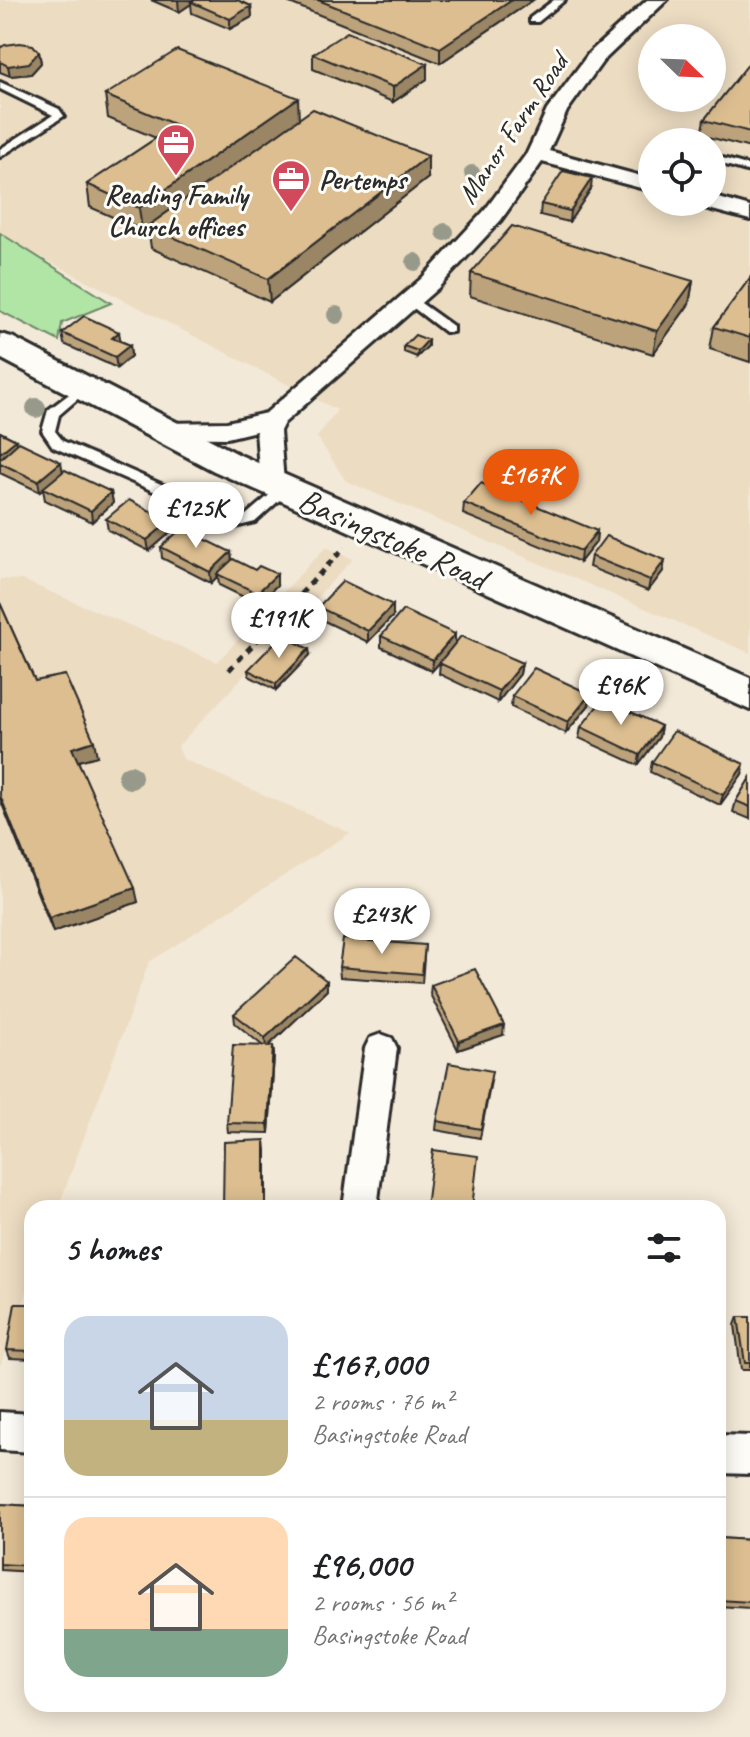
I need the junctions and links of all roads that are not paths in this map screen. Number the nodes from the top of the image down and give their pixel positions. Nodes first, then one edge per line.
1 (560, 0) edge
2 (658, 0) edge
3 (534, 20) dead end
4 (0, 85) edge
5 (0, 154) edge
6 (537, 154) junction
7 (726, 162) edge
8 (750, 169) edge
9 (638, 181) edge
10 (726, 207) edge
11 (750, 214) edge
12 (411, 300) junction
13 (449, 329) dead end
14 (0, 344) edge
15 (84, 387) junction
16 (274, 419) junction
17 (165, 431) junction
18 (278, 486) junction
19 (750, 695) edge
20 (381, 1048) dead end
21 (361, 1200) edge
22 (0, 1431) edge
23 (24, 1432) edge
24 (726, 1454) edge
25 (750, 1455) edge

1 - 3 lane
2 - 6 street, Manor Farm Road
4 - 5 lane
6 - 9 street
6 - 12 street, Manor Farm Road
7 - 8 lane
10 - 11 street
12 - 13 lane
12 - 16 street, Manor Farm Road
14 - 15 main road, Basingstoke Road
15 - 17 main road, Basingstoke Road
15 - 18 lane
16 - 17 street, Manor Farm Road
16 - 18 street
17 - 18 main road, Basingstoke Road
18 - 19 main road, Basingstoke Road
20 - 21 street
22 - 23 street
24 - 25 street

